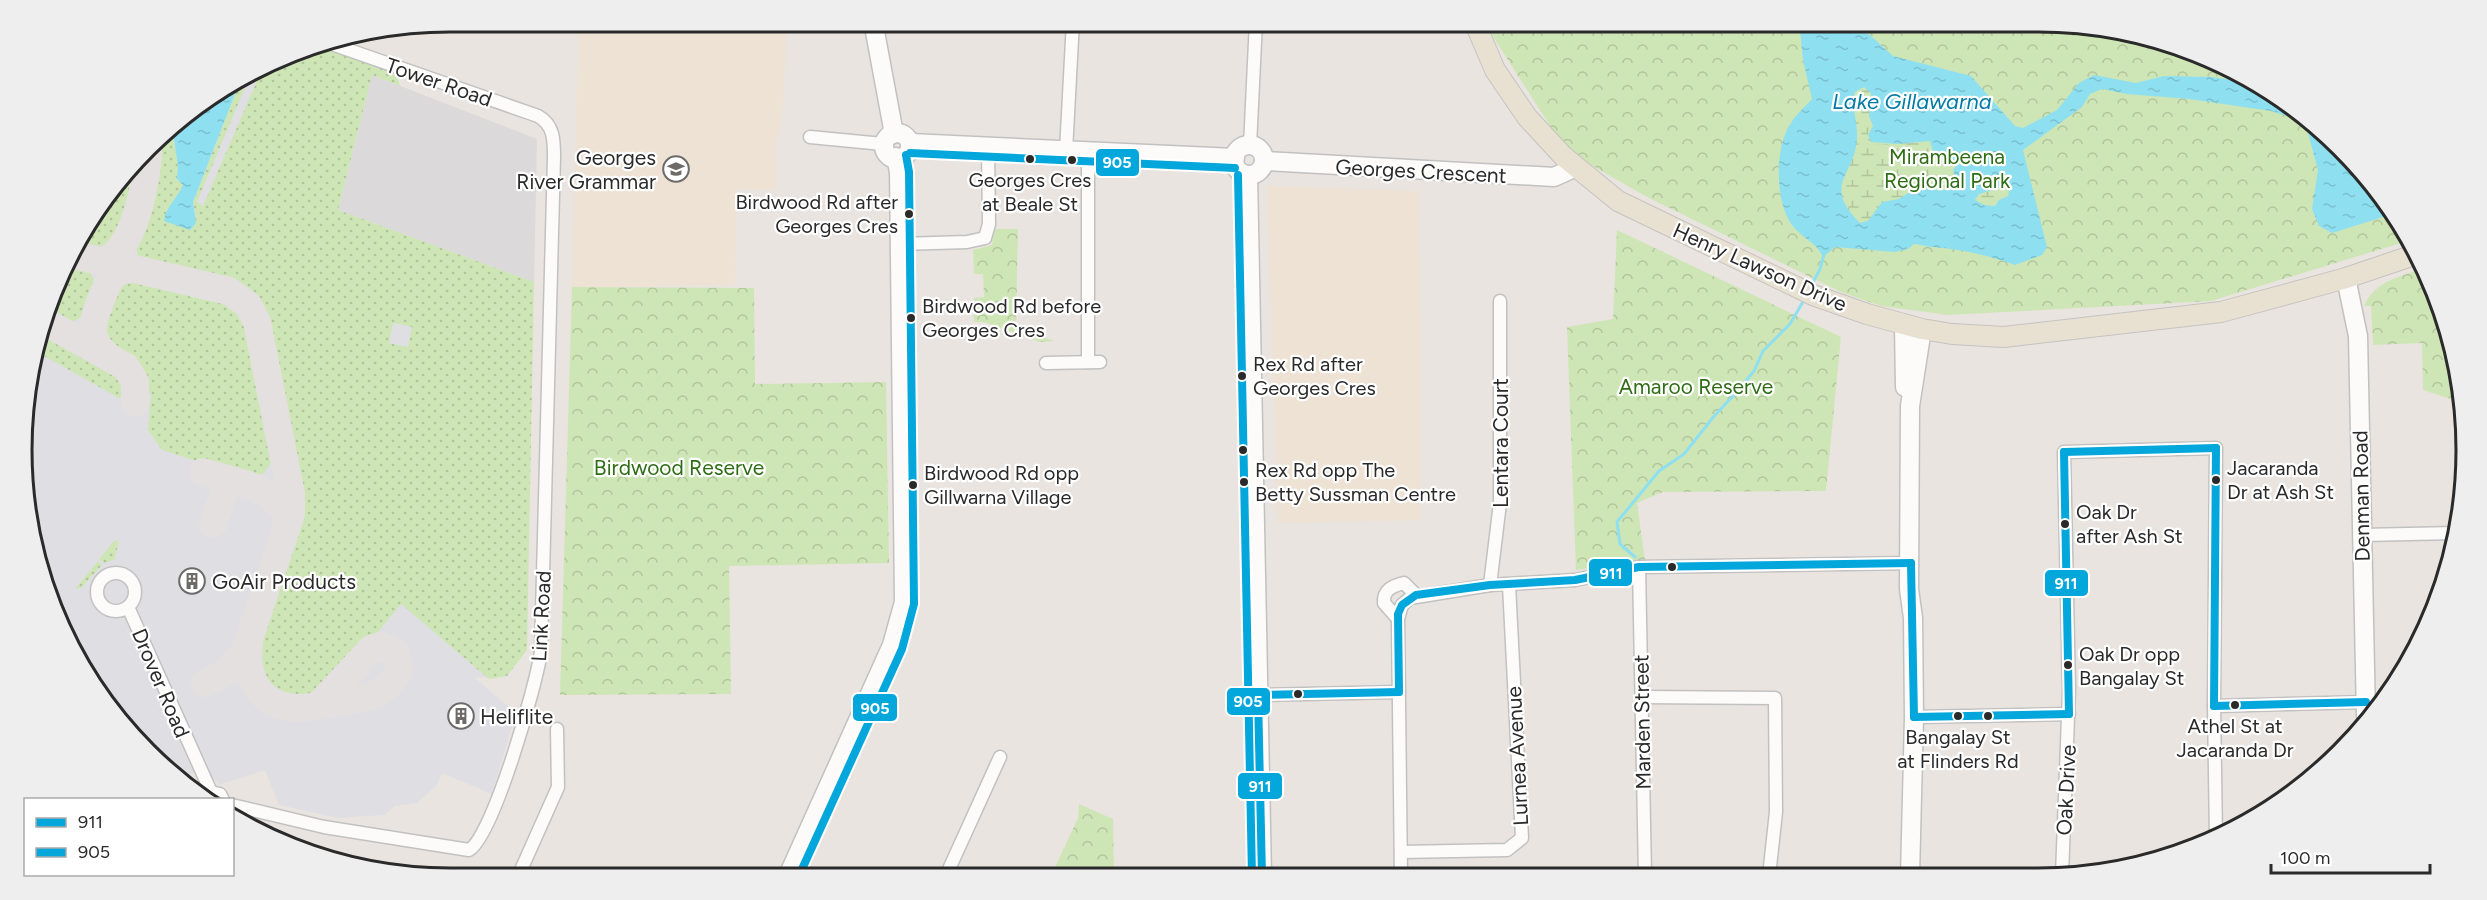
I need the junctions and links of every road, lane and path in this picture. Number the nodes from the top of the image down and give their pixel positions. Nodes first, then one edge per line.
1 (875, 32) edge
2 (1072, 32) edge
3 (1255, 32) edge
4 (1478, 32) edge
5 (339, 47) edge
6 (550, 126) joint
7 (810, 137) dead end
8 (891, 145) junction
9 (1250, 146) junction
10 (988, 147) junction
11 (1066, 151) junction
12 (1088, 152) junction
13 (1235, 158) junction
14 (1264, 161) junction
15 (1576, 167) junction
16 (1248, 175) junction
17 (900, 244) junction
18 (2408, 257) edge
19 (2346, 278) junction
20 (1500, 301) dead end
21 (1913, 327) junction
22 (1046, 363) dead end
23 (2447, 533) edge
24 (2362, 535) junction
25 (1911, 563) junction
26 (1639, 567) junction
27 (1490, 585) junction
28 (1509, 585) junction
29 (1416, 595) junction
30 (128, 607) dead end
31 (1398, 620) junction
32 (1399, 692) junction
33 (1258, 695) junction
34 (1642, 697) junction
35 (2214, 706) junction
36 (2366, 709) edge
37 (2069, 714) junction
38 (1914, 717) junction
39 (558, 729) dead end
40 (1000, 757) dead end
41 (204, 789) edge
42 (234, 805) edge
43 (2216, 828) edge
44 (1401, 852) junction
45 (522, 868) edge
46 (791, 868) edge
47 (950, 868) edge
48 (1262, 868) edge
49 (1401, 868) edge
50 (1645, 868) edge
51 (1769, 868) edge
52 (1910, 868) edge
53 (2062, 868) edge

1 - 8 street
2 - 11 street
3 - 9 street
4 - 15 main road, Henry Lawson Drive
5 - 6 street, Tower Road
6 - 42 street, Link Road
7 - 8 street
8 - 10 street
8 - 17 street
9 - 13 street
9 - 14 street
10 - 11 street
10 - 17 street
11 - 12 street
12 - 13 street
12 - 22 street
13 - 16 street
14 - 15 street, Georges Crescent
14 - 16 street
15 - 21 main road, Henry Lawson Drive
16 - 33 street
17 - 46 street
18 - 19 main road, Henry Lawson Drive
19 - 21 main road, Henry Lawson Drive
19 - 24 street, Denman Road
20 - 27 street, Lentara Court
21 - 25 street
23 - 24 street
24 - 36 street, Denman Road
25 - 26 street
25 - 38 street
26 - 28 street
26 - 34 street, Marden Street
27 - 28 street
27 - 29 street
28 - 44 street, Lurnea Avenue
29 - 31 street
29 - 31 street
30 - 41 street, Drover Road
31 - 32 street
32 - 33 street
32 - 44 street
33 - 48 street
34 - 50 street, Marden Street
34 - 51 street
35 - 36 street
35 - 37 street, Oak Drive
35 - 43 street
37 - 38 street
37 - 53 street, Oak Drive
38 - 52 street
39 - 45 street
40 - 47 street
44 - 49 street

